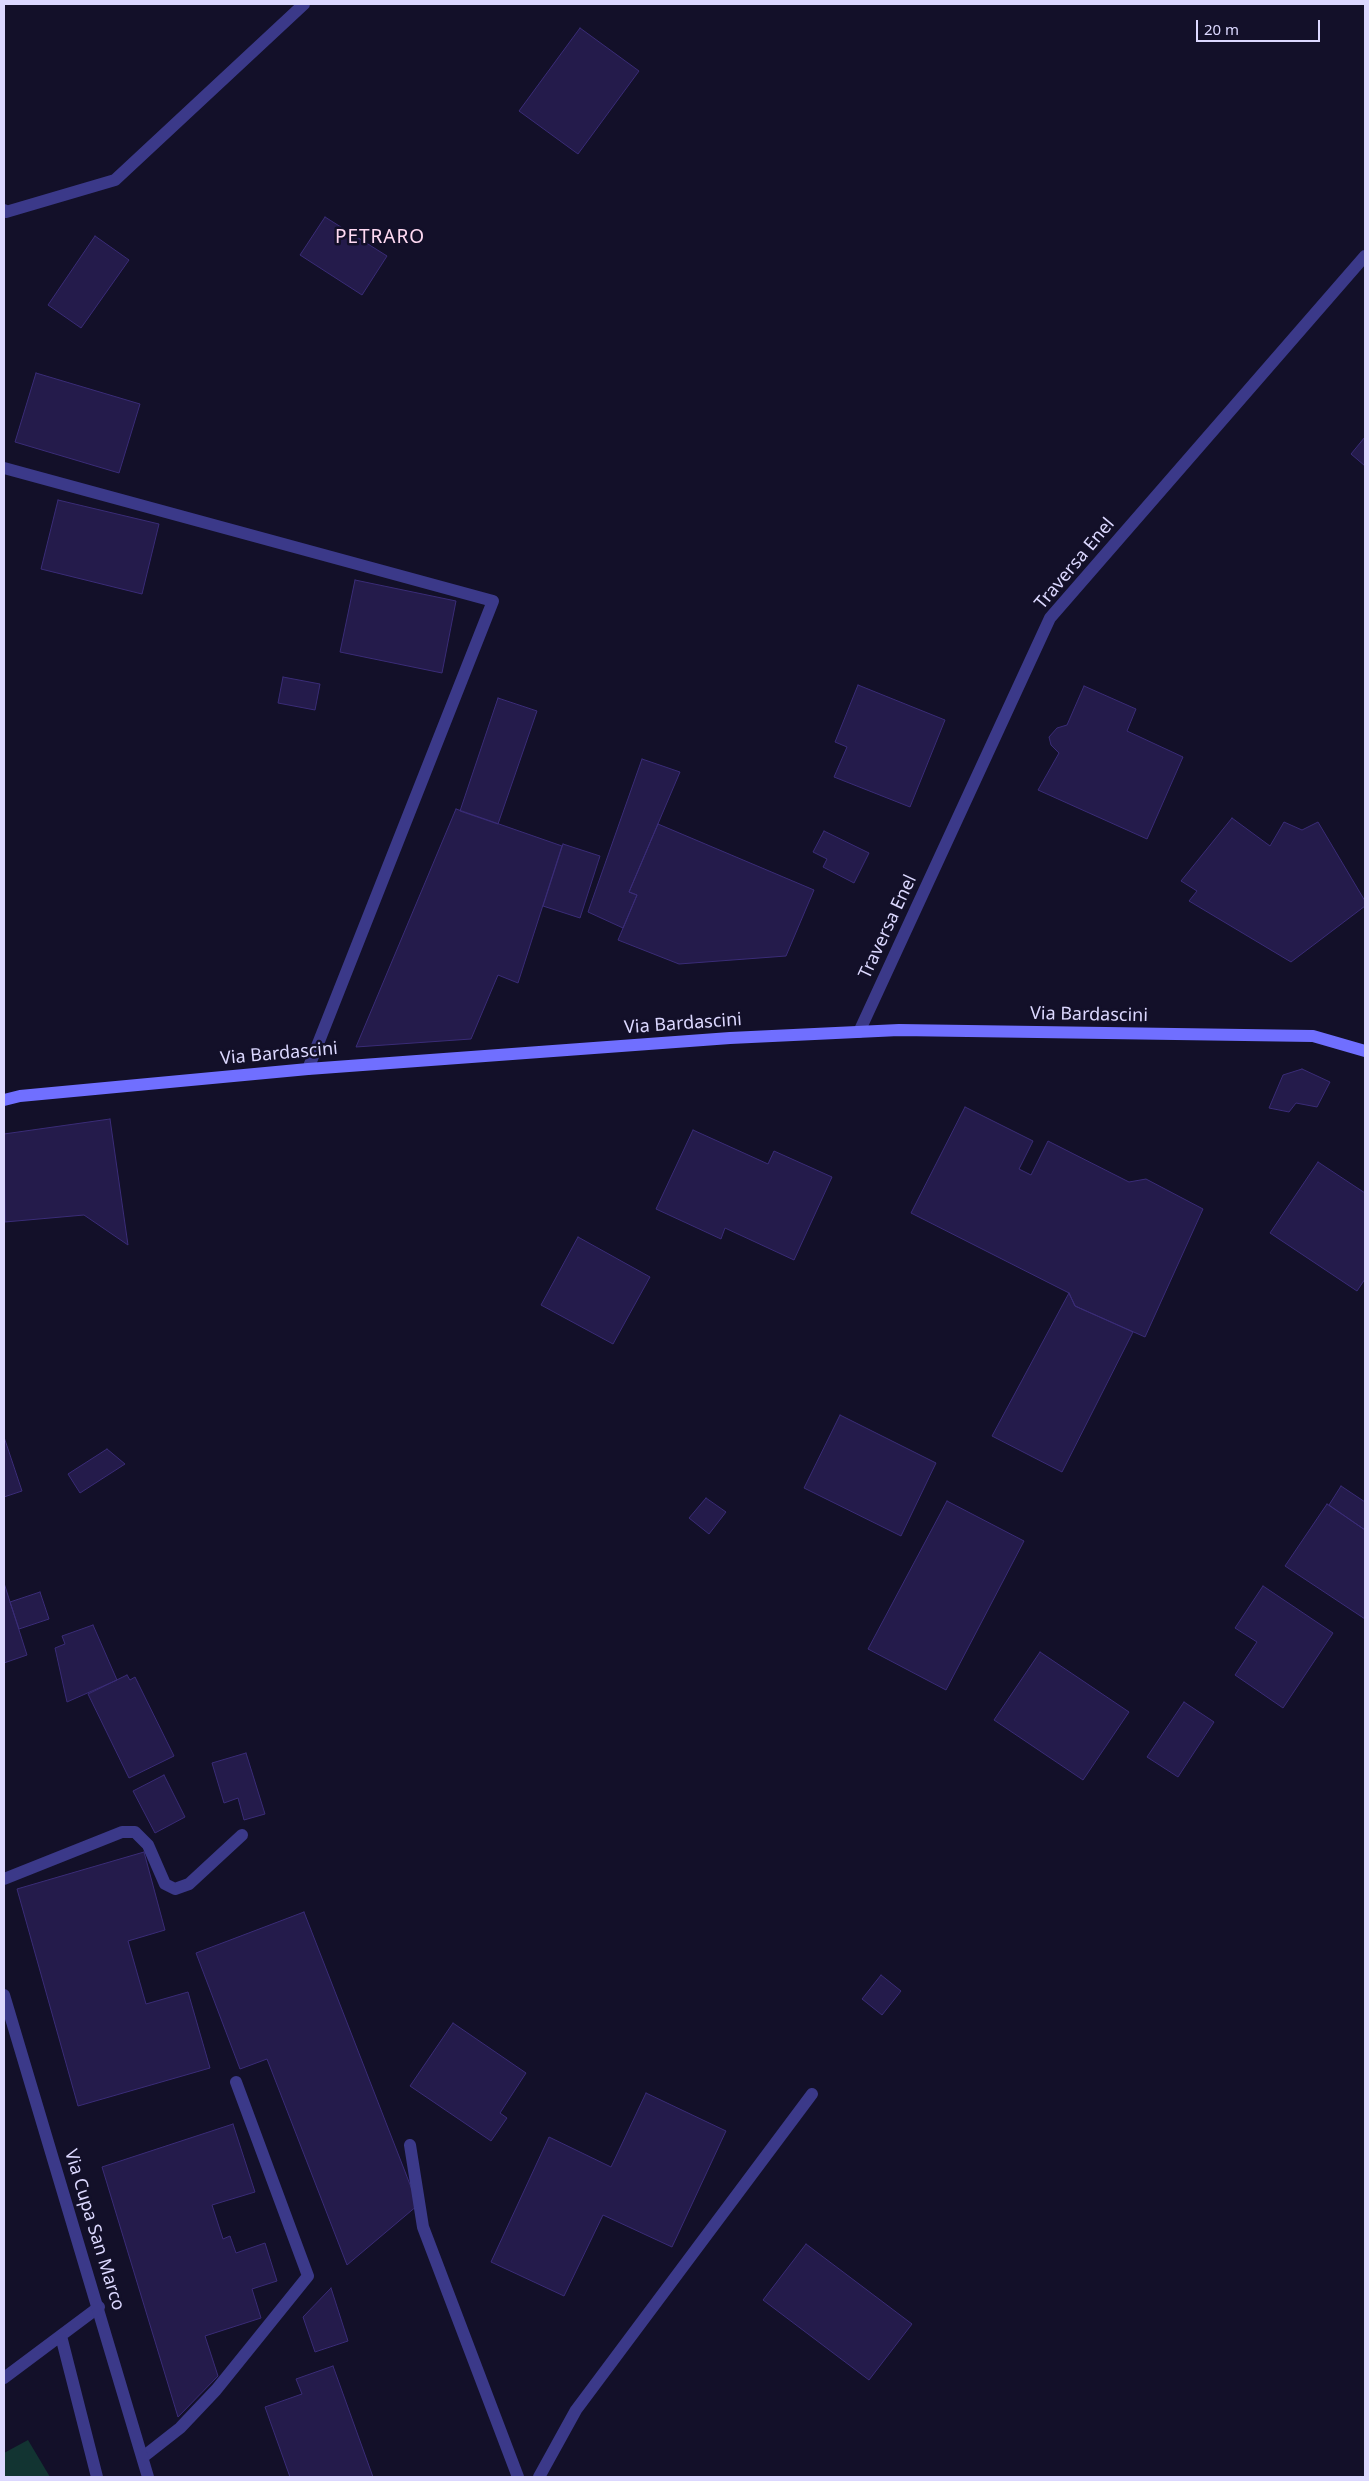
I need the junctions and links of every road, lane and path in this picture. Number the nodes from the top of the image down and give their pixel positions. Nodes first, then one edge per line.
1 (304, 4) edge
2 (4, 210) edge
3 (1365, 256) edge
4 (4, 468) edge
5 (859, 1032) junction
6 (1365, 1051) edge
7 (308, 1069) junction
8 (4, 1100) edge
9 (242, 1835) dead end
10 (4, 1880) edge
11 (4, 1994) edge
12 (236, 2082) dead end
13 (812, 2094) dead end
14 (410, 2145) dead end
15 (99, 2307) junction
16 (61, 2336) junction
17 (4, 2378) edge
18 (143, 2457) junction
19 (97, 2477) edge
20 (148, 2477) edge
21 (518, 2477) edge
22 (539, 2477) edge

1 - 2 street
3 - 5 street, Traversa Enel
4 - 7 street
5 - 6 street, Via Bardascini
5 - 7 street, Via Bardascini
7 - 8 street, Via Bardascini
9 - 10 street
11 - 15 street, Via Cupa San Marco
12 - 18 street
13 - 22 street
14 - 21 street
15 - 16 street
15 - 18 street, Via Cupa San Marco
16 - 17 street
16 - 19 street
18 - 20 street, Via Cupa San Marco

